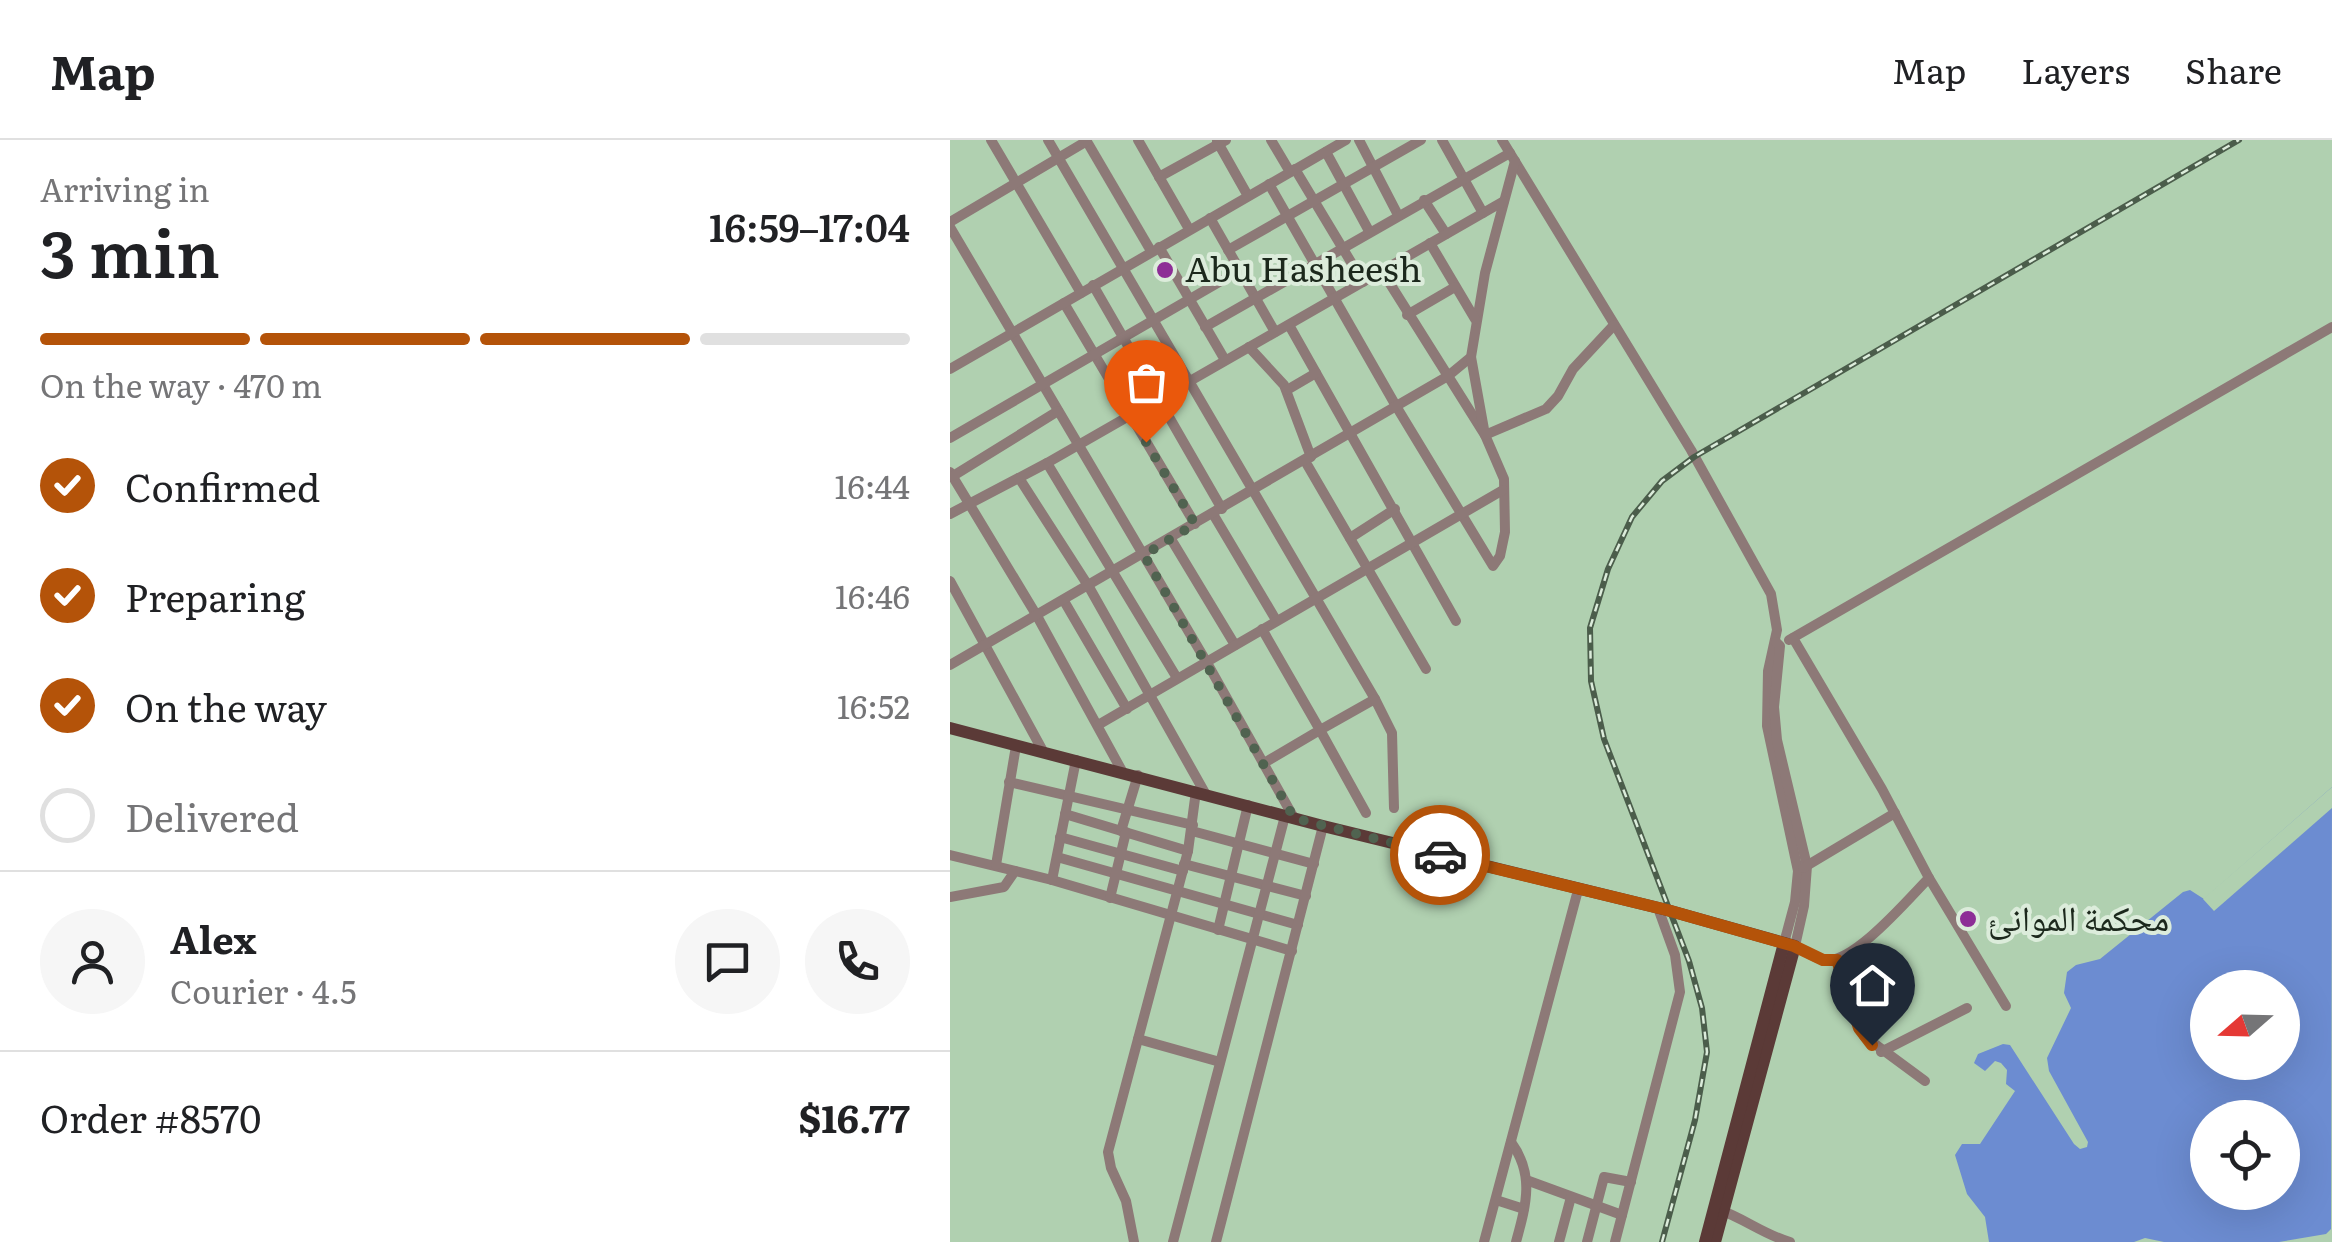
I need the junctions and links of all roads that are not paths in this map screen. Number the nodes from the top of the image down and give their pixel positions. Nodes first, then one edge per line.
1 (991, 140) edge
2 (1048, 140) edge
3 (1138, 140) edge
4 (1271, 140) edge
5 (1346, 140) edge
6 (1359, 140) edge
7 (1421, 140) edge
8 (1442, 140) edge
9 (1502, 140) edge
10 (1087, 141) edge
11 (1220, 142) edge
12 (1330, 146) edge
13 (1058, 157) junction
14 (1512, 157) junction
15 (1373, 167) junction
16 (1293, 170) junction
17 (1159, 177) junction
18 (1464, 178) junction
19 (1016, 183) junction
20 (1269, 184) junction
21 (1344, 184) junction
22 (1248, 196) junction
23 (1424, 200) junction
24 (1315, 201) junction
25 (1504, 201) junction
26 (1483, 213) junction
27 (1398, 215) junction
28 (1288, 216) junction
29 (1210, 218) junction
30 (950, 224) edge
31 (1189, 230) junction
32 (1369, 232) junction
33 (1446, 234) junction
34 (1430, 243) junction
35 (1342, 247) junction
36 (1155, 249) junction
37 (1228, 250) junction
38 (1315, 262) junction
39 (1124, 266) junction
40 (1240, 270) junction
41 (1382, 271) junction
42 (1363, 282) junction
43 (1093, 285) junction
44 (1455, 287) junction
45 (1081, 293) junction
46 (1256, 298) junction
47 (1335, 298) junction
48 (1189, 300) junction
49 (1064, 303) junction
50 (1407, 315) junction
51 (1475, 319) junction
52 (1155, 320) junction
53 (1288, 325) junction
54 (1614, 325) junction
55 (1206, 327) junction
56 (2332, 327) edge
57 (1275, 332) junction
58 (1012, 333) junction
59 (1123, 338) junction
60 (1249, 346) junction
61 (1094, 354) junction
62 (1471, 357) junction
63 (1224, 360) junction
64 (950, 369) edge
65 (1316, 373) junction
66 (1448, 376) junction
67 (1190, 380) junction
68 (1042, 384) junction
69 (1286, 390) junction
70 (1158, 399) junction
71 (1396, 406) junction
72 (1058, 411) junction
73 (1130, 415) junction
74 (1350, 435) junction
75 (1485, 435) junction
76 (950, 438) edge
77 (1078, 444) junction
78 (1308, 459) junction
79 (1047, 463) junction
80 (951, 474) edge
81 (1019, 478) junction
82 (1253, 490) junction
83 (1502, 490) junction
84 (971, 505) junction
85 (1395, 509) junction
86 (1217, 511) junction
87 (950, 514) edge
88 (1460, 514) junction
89 (1195, 524) junction
90 (1172, 538) junction
91 (1350, 538) junction
92 (1412, 541) junction
93 (1144, 555) junction
94 (1366, 567) junction
95 (1114, 572) junction
96 (950, 581) edge
97 (1089, 587) junction
98 (1316, 596) junction
99 (1064, 601) junction
100 (1037, 616) junction
101 (1276, 620) junction
102 (1456, 621) dead end
103 (1262, 628) junction
104 (1792, 638) junction
105 (1778, 643) junction
106 (1234, 645) junction
107 (986, 646) junction
108 (1206, 661) junction
109 (950, 666) edge
110 (1426, 669) dead end
111 (1177, 678) junction
112 (1152, 693) junction
113 (1375, 699) junction
114 (1126, 709) junction
115 (1098, 726) junction
116 (950, 728) edge
117 (1320, 730) junction
118 (1016, 746) junction
119 (1044, 753) junction
120 (1076, 760) junction
121 (1264, 763) junction
122 (1122, 771) junction
123 (1138, 775) junction
124 (1010, 782) junction
125 (1200, 792) junction
126 (1069, 796) junction
127 (1248, 805) junction
128 (1394, 808) dead end
129 (1128, 809) junction
130 (1366, 813) dead end
131 (1894, 813) junction
132 (1065, 814) junction
133 (1290, 817) junction
134 (1323, 826) junction
135 (1192, 828) junction
136 (1124, 831) junction
137 (1060, 838) junction
138 (1238, 843) junction
139 (1188, 851) junction
140 (1121, 853) junction
141 (1275, 853) junction
142 (950, 855) edge
143 (1056, 857) junction
144 (1314, 864) junction
145 (996, 865) junction
146 (1183, 868) junction
147 (1803, 868) junction
148 (1015, 871) junction
149 (1116, 875) junction
150 (1231, 877) junction
151 (1929, 878) junction
152 (1052, 880) junction
153 (1266, 886) junction
154 (1578, 890) junction
155 (1177, 892) junction
156 (1306, 896) junction
157 (950, 897) edge
158 (1110, 898) junction
159 (1224, 905) junction
160 (1658, 908) junction
161 (1258, 914) junction
162 (1170, 916) junction
163 (1298, 925) junction
164 (1218, 930) junction
165 (1251, 939) junction
166 (1789, 945) junction
167 (1292, 951) junction
168 (1837, 960) junction
169 (2006, 1006) dead end
170 (1967, 1008) dead end
171 (1138, 1039) junction
172 (1881, 1052) junction
173 (1220, 1062) junction
174 (1925, 1081) dead end
175 (1511, 1142) junction
176 (1528, 1181) junction
177 (1630, 1182) junction
178 (1571, 1197) junction
179 (1496, 1200) junction
180 (1596, 1206) junction
181 (1719, 1209) junction
182 (1524, 1210) junction
183 (1622, 1215) junction
184 (1134, 1242) edge
185 (1173, 1242) edge
186 (1216, 1242) edge
187 (1484, 1242) edge
188 (1516, 1242) edge
189 (1558, 1242) edge
190 (1587, 1242) edge
191 (1615, 1242) edge
192 (1706, 1242) edge
193 (1714, 1242) edge
194 (1790, 1242) edge

1 - 19 street
2 - 13 street
3 - 17 street
4 - 16 street
5 - 12 street
6 - 15 street
7 - 15 street
8 - 18 street
9 - 14 street
10 - 13 street
10 - 36 street
11 - 17 street
11 - 22 street
12 - 16 street
12 - 21 street
13 - 19 street
13 - 39 street
14 - 18 street
14 - 25 street
14 - 54 street
15 - 21 street
15 - 27 street
16 - 20 street
16 - 24 street
17 - 31 street
18 - 23 street
18 - 26 street
19 - 30 street
19 - 45 street
20 - 22 street
20 - 28 street
21 - 24 street
21 - 32 street
22 - 29 street
23 - 27 street
23 - 33 street
24 - 28 street
24 - 35 street
25 - 26 street
25 - 51 street
26 - 33 street
27 - 32 street
28 - 37 street
28 - 38 street
29 - 31 street
29 - 37 street
30 - 58 street
31 - 36 street
32 - 35 street
33 - 34 street
34 - 41 street
34 - 44 street
35 - 38 street
35 - 42 street
36 - 39 street
36 - 48 street
37 - 40 street
38 - 46 street
38 - 47 street
39 - 43 street
39 - 52 street
40 - 46 street
40 - 48 street
41 - 42 street
41 - 50 street
42 - 47 street
43 - 45 street
43 - 59 street
44 - 50 street
44 - 51 street
45 - 49 street
46 - 55 street
46 - 57 street
47 - 53 street
47 - 71 street
48 - 52 street
48 - 55 street
49 - 58 street
49 - 61 street
50 - 66 street
51 - 62 street
52 - 59 street
52 - 67 street
53 - 57 street
53 - 65 street
54 - 75 street
54 - 105 street
55 - 63 street
56 - 104 street
57 - 60 street
58 - 64 street
58 - 68 street
59 - 61 street
59 - 70 street
60 - 63 street
60 - 69 street
61 - 68 street
61 - 73 street
62 - 66 street
62 - 75 street
63 - 67 street
65 - 69 street
65 - 74 street
66 - 71 street
66 - 75 street
67 - 70 street
67 - 82 street
68 - 72 street
68 - 76 street
69 - 78 street
70 - 73 street
70 - 86 street
71 - 74 street
71 - 88 street
72 - 77 street
72 - 80 street
73 - 77 street
73 - 89 street
74 - 78 street
74 - 85 street
75 - 83 street
77 - 79 street
77 - 93 street
78 - 82 street
78 - 91 street
79 - 81 street
79 - 95 street
80 - 84 street
81 - 84 street
81 - 97 street
82 - 86 street
82 - 98 street
83 - 88 street
83 - 88 street
84 - 87 street
84 - 100 street
85 - 91 street
85 - 92 street
86 - 89 street
86 - 101 street
88 - 92 street
89 - 90 street
90 - 93 street
90 - 106 street
91 - 94 street
92 - 94 street
92 - 102 street
93 - 95 street
93 - 108 street
94 - 98 street
94 - 110 street
95 - 97 street
95 - 111 street
96 - 107 street
97 - 99 street
97 - 112 street
98 - 101 street
98 - 113 street
99 - 100 street
99 - 114 street
100 - 107 street
100 - 115 street
101 - 103 street
103 - 106 street
103 - 117 street
104 - 105 street
104 - 131 street
105 - 147 street
106 - 108 street
107 - 109 street
107 - 119 street
108 - 111 street
108 - 121 street
111 - 112 street
112 - 114 street
112 - 125 street
113 - 117 street
113 - 128 street
114 - 115 street
115 - 122 street
116 - 118 main road
117 - 121 street
117 - 130 street
118 - 119 main road
118 - 124 street
119 - 120 main road
120 - 122 main road
120 - 126 street
121 - 133 street
122 - 123 main road
123 - 125 main road
123 - 129 street
124 - 126 street
124 - 145 street
125 - 127 main road
125 - 135 street
126 - 129 street
126 - 132 street
127 - 133 main road
127 - 138 street
129 - 135 street
129 - 136 street
131 - 147 street
131 - 151 street
132 - 136 street
132 - 137 street
133 - 134 main road
133 - 141 street
134 - 144 street
134 - 154 main road
135 - 138 street
135 - 139 street
136 - 139 street
136 - 140 street
137 - 140 street
137 - 143 street
138 - 141 street
138 - 150 street
139 - 146 street
140 - 146 street
140 - 149 street
141 - 144 street
141 - 153 street
142 - 145 street
143 - 149 street
143 - 152 street
144 - 156 street
145 - 148 street
146 - 150 street
146 - 155 street
147 - 166 street
148 - 152 street
148 - 157 street
149 - 155 street
149 - 158 street
150 - 153 street
150 - 159 street
151 - 168 street
151 - 169 street
152 - 158 street
153 - 156 street
153 - 161 street
154 - 160 main road
154 - 175 street
155 - 159 street
155 - 162 street
156 - 163 street
158 - 162 street
159 - 161 street
159 - 164 street
160 - 166 main road
160 - 177 street
161 - 163 street
161 - 165 street
162 - 164 street
162 - 171 street
163 - 167 street
164 - 165 street
165 - 167 street
165 - 173 street
166 - 168 street
166 - 181 main road
167 - 186 street
168 - 172 street
170 - 172 street
171 - 173 street
171 - 184 street
172 - 174 street
173 - 185 street
175 - 176 street
175 - 179 street
176 - 178 street
176 - 182 street
177 - 180 street
177 - 183 street
178 - 180 street
178 - 189 street
179 - 182 street
179 - 187 street
180 - 183 street
180 - 190 street
181 - 192 main road
181 - 193 main road
181 - 194 street
182 - 188 street
183 - 191 street

